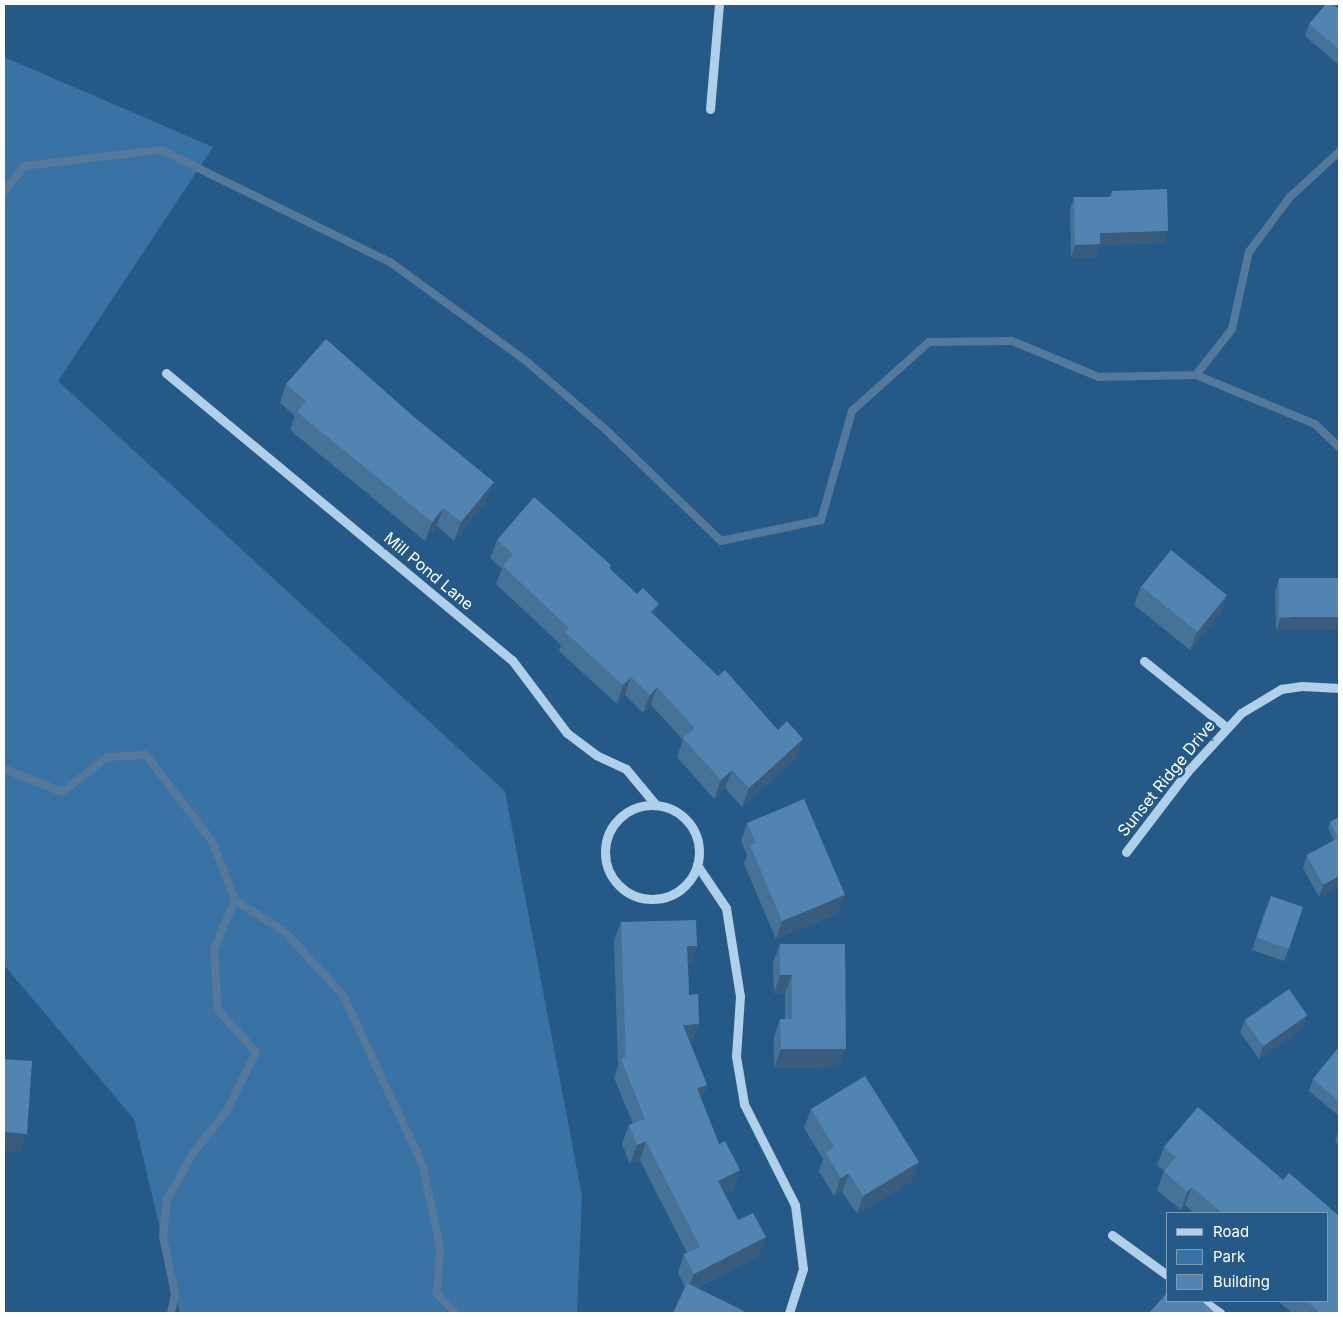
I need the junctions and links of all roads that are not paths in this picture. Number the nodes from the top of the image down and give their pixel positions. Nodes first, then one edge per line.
1 (719, 4) edge
2 (710, 109) dead end
3 (166, 373) dead end
4 (1144, 661) dead end
5 (1339, 688) edge
6 (1226, 727) junction
7 (656, 805) junction
8 (1126, 852) dead end
9 (697, 865) junction
10 (1112, 1235) dead end
11 (1166, 1274) edge
12 (1204, 1302) edge
13 (788, 1313) edge
14 (1220, 1313) edge

1 - 2 street
3 - 7 street, Mill Pond Lane
4 - 6 street
5 - 6 street, Sunset Ridge Drive
6 - 8 street, Sunset Ridge Drive
7 - 9 street, Mill Pond Lane
7 - 9 street
9 - 13 street
10 - 11 street
12 - 14 street

